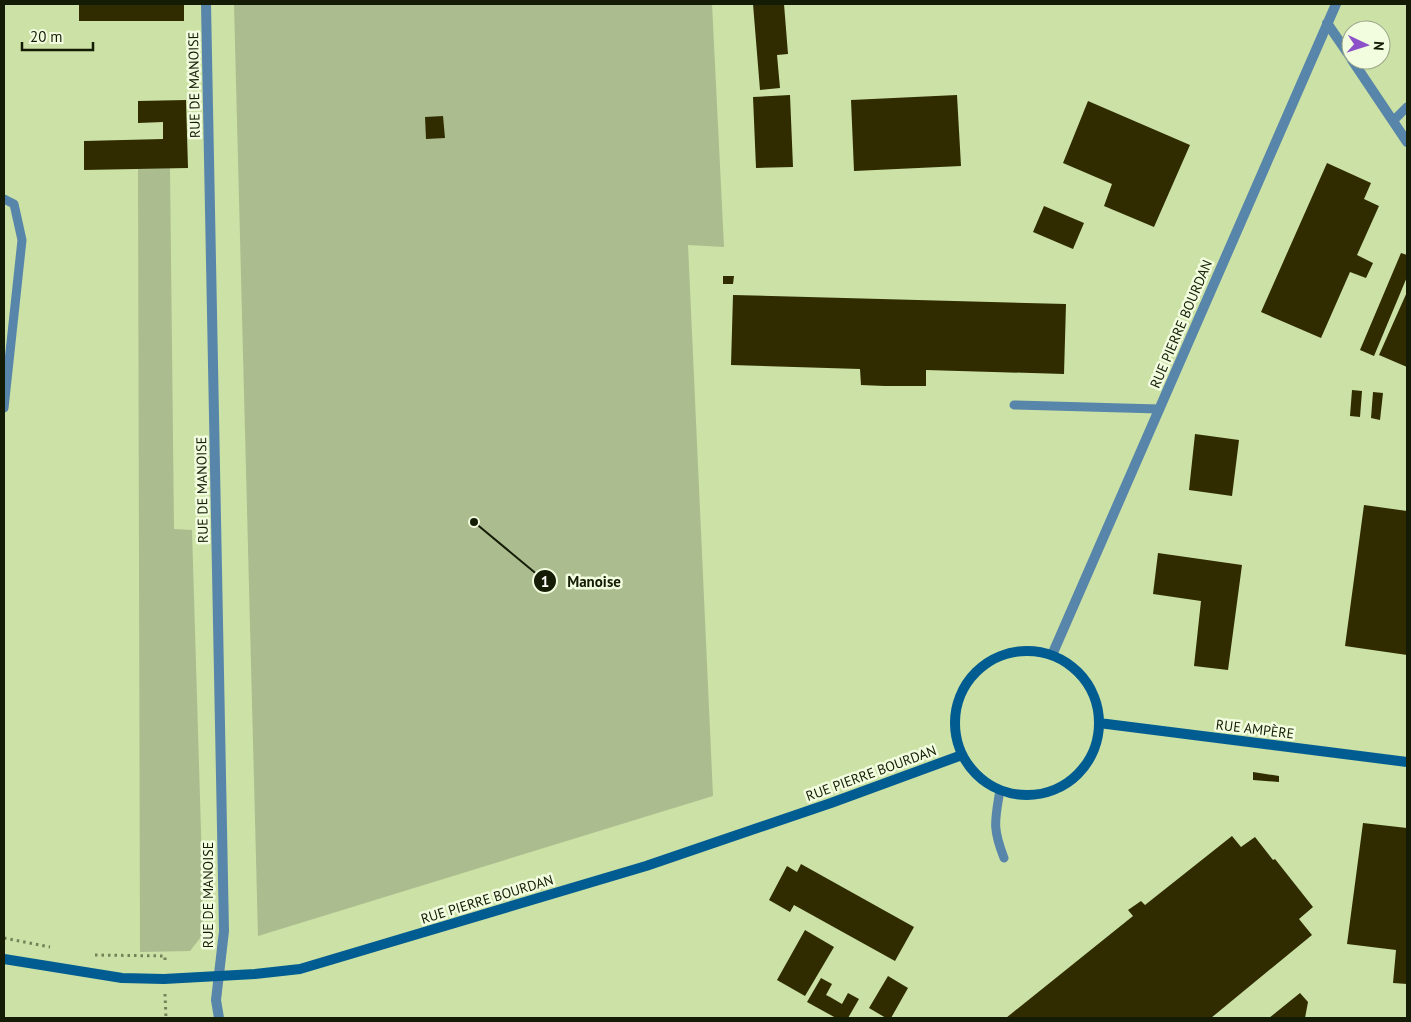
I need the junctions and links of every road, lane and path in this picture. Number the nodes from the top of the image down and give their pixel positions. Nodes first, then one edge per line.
1 (206, 4) edge
2 (1336, 4) edge
3 (1327, 23) junction
4 (1341, 43) edge
5 (1359, 70) edge
6 (1407, 107) edge
7 (1393, 121) junction
8 (1407, 142) edge
9 (4, 198) edge
10 (1014, 405) dead end
11 (4, 408) edge
12 (1160, 409) junction
13 (1052, 655) junction
14 (1099, 723) junction
15 (962, 755) junction
16 (1407, 762) edge
17 (1000, 790) junction
18 (1004, 858) dead end
19 (4, 938) edge
20 (58, 948) dead end
21 (94, 955) dead end
22 (4, 959) edge
23 (219, 976) junction
24 (164, 980) junction
25 (166, 1018) edge
26 (219, 1018) edge

1 - 23 street, RUE DE MANOISE
2 - 3 street, RUE PIERRE BOURDAN
3 - 4 street
3 - 12 street, RUE PIERRE BOURDAN
5 - 7 street
6 - 7 lane
7 - 8 street
9 - 11 lane
10 - 12 lane
12 - 13 street, RUE PIERRE BOURDAN
13 - 14 street
13 - 15 street
14 - 16 street, RUE AMPÈRE
14 - 17 street
15 - 17 street
15 - 23 street, RUE PIERRE BOURDAN
17 - 18 lane
19 - 20 path
21 - 24 path
22 - 24 street, RUE PIERRE BOURDAN
23 - 24 street, RUE PIERRE BOURDAN
23 - 26 street, RUE DE MANOISE
24 - 25 path

